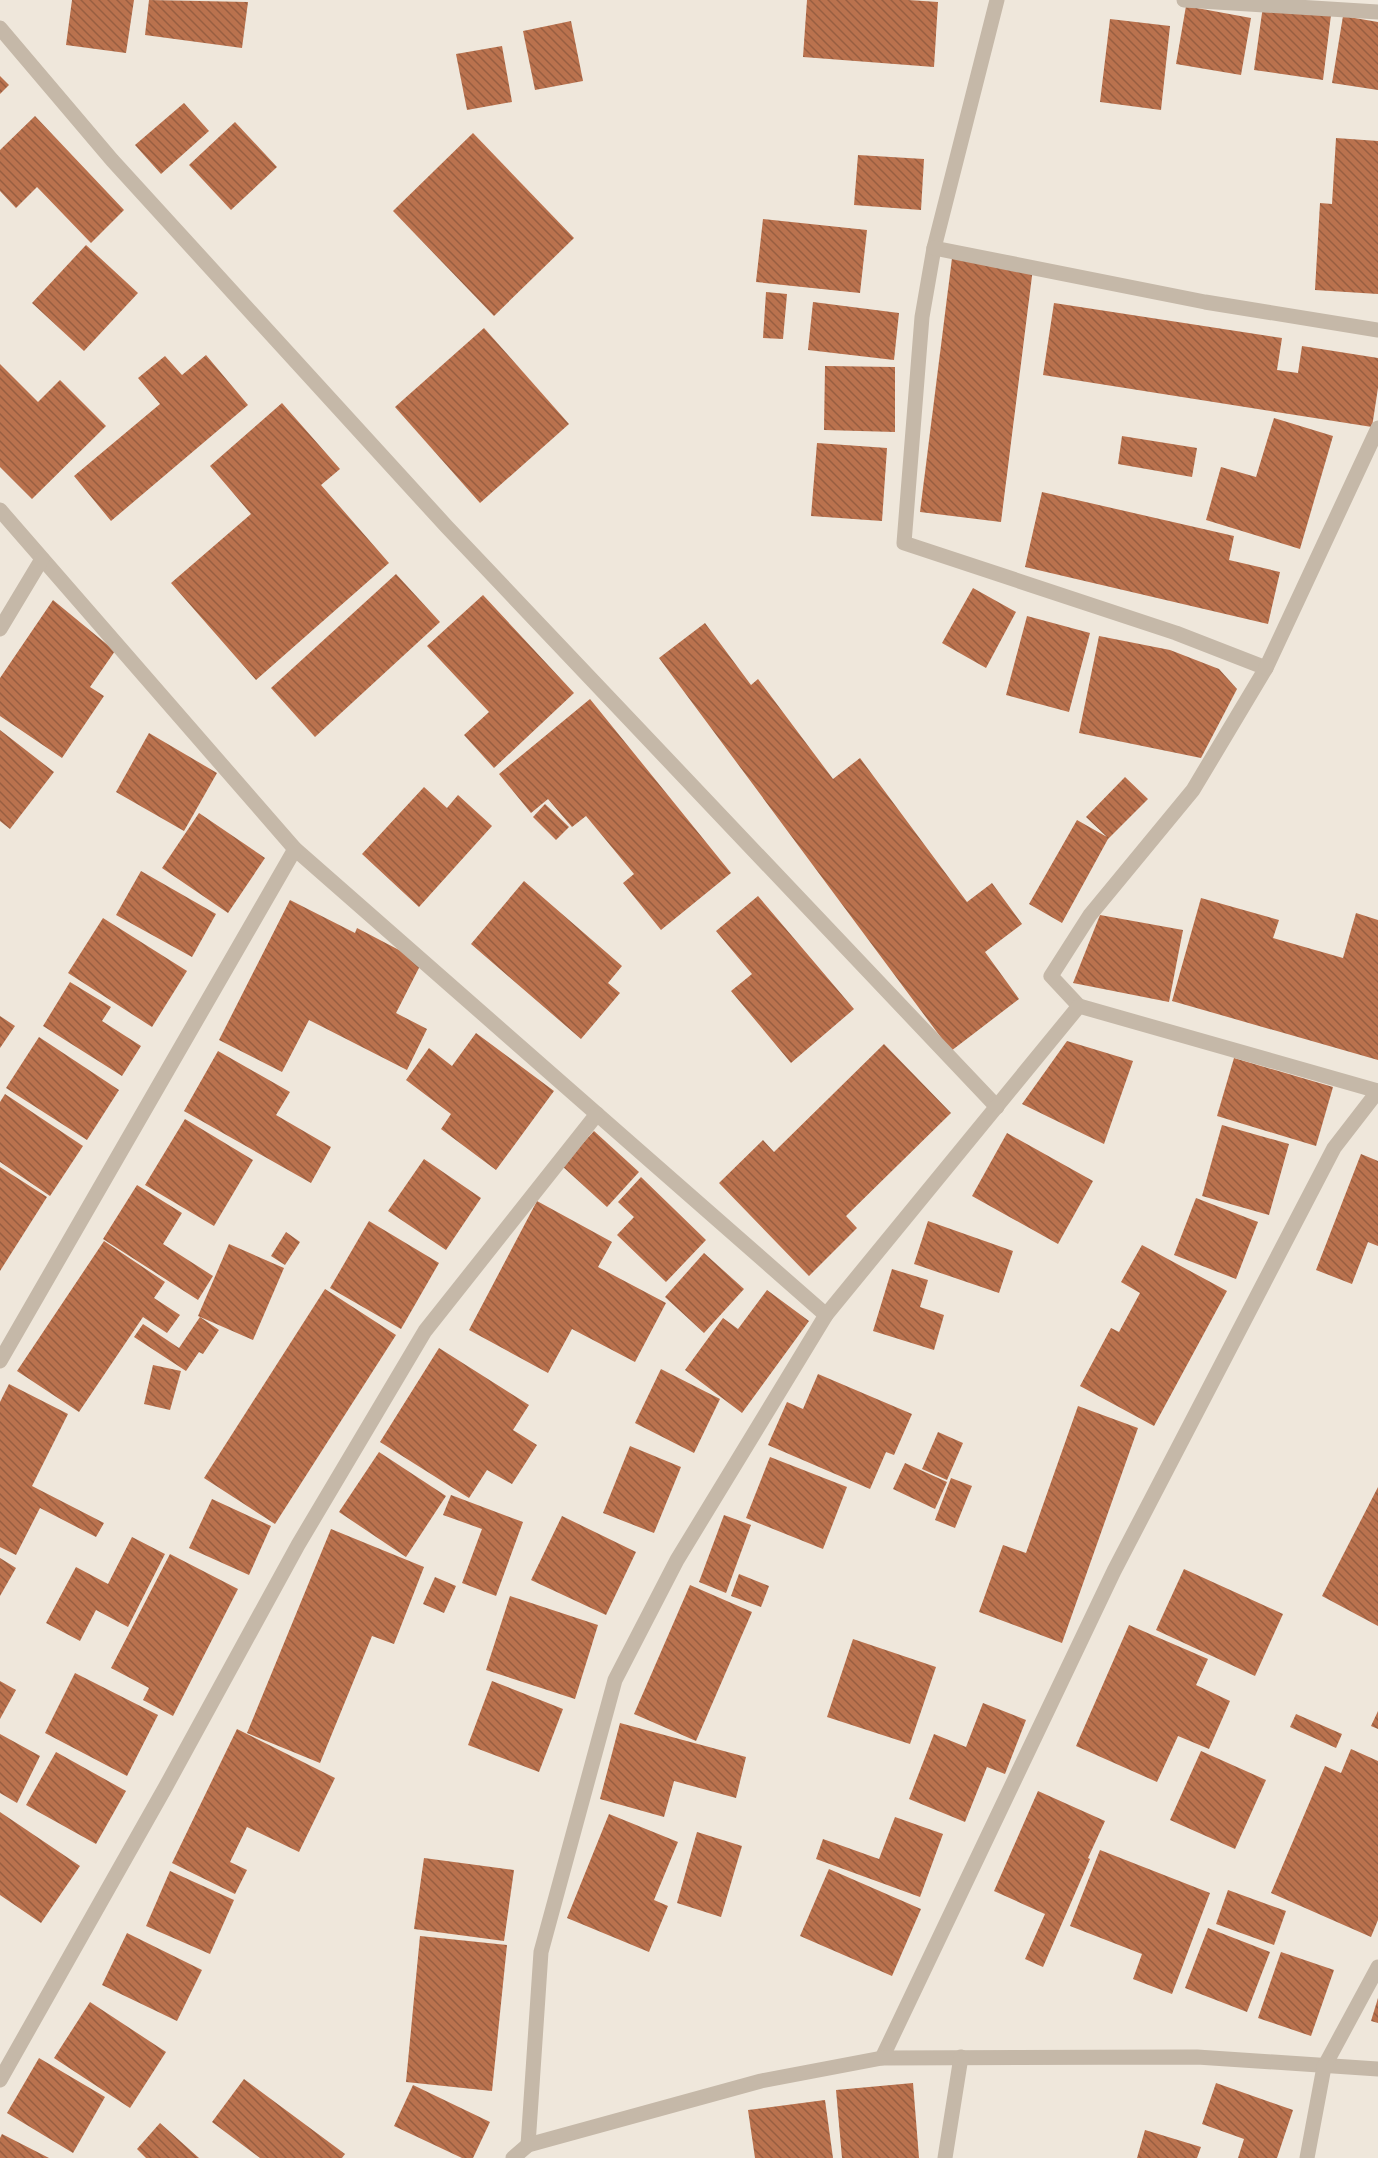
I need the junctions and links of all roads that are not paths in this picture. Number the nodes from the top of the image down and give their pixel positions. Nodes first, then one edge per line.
1 (997, 0) edge
2 (1184, 0) edge
3 (1378, 12) edge
4 (0, 28) edge
5 (934, 248) junction
6 (1378, 330) edge
7 (1378, 428) edge
8 (0, 510) edge
9 (42, 559) junction
10 (0, 629) edge
11 (1266, 668) junction
12 (295, 849) junction
13 (1079, 1006) junction
14 (1378, 1091) edge
15 (997, 1107) junction
16 (597, 1114) junction
17 (826, 1315) junction
18 (0, 1361) edge
19 (1378, 1967) edge
20 (961, 2057) junction
21 (882, 2058) junction
22 (1324, 2067) junction
23 (1378, 2069) edge
24 (0, 2080) edge
25 (528, 2145) junction
26 (513, 2158) edge
27 (945, 2158) edge
28 (1306, 2158) edge

1 - 5 street
2 - 3 street
4 - 15 street
5 - 6 street
5 - 11 street
7 - 11 street
8 - 9 street
9 - 10 street
9 - 12 street
11 - 13 street
12 - 16 street
12 - 18 street
13 - 14 street
13 - 15 street
14 - 21 street
15 - 17 street
16 - 17 street
16 - 24 street
17 - 25 street
19 - 22 street
20 - 21 street
20 - 22 street
20 - 27 street
21 - 25 street
22 - 23 street
22 - 28 street
25 - 26 street

